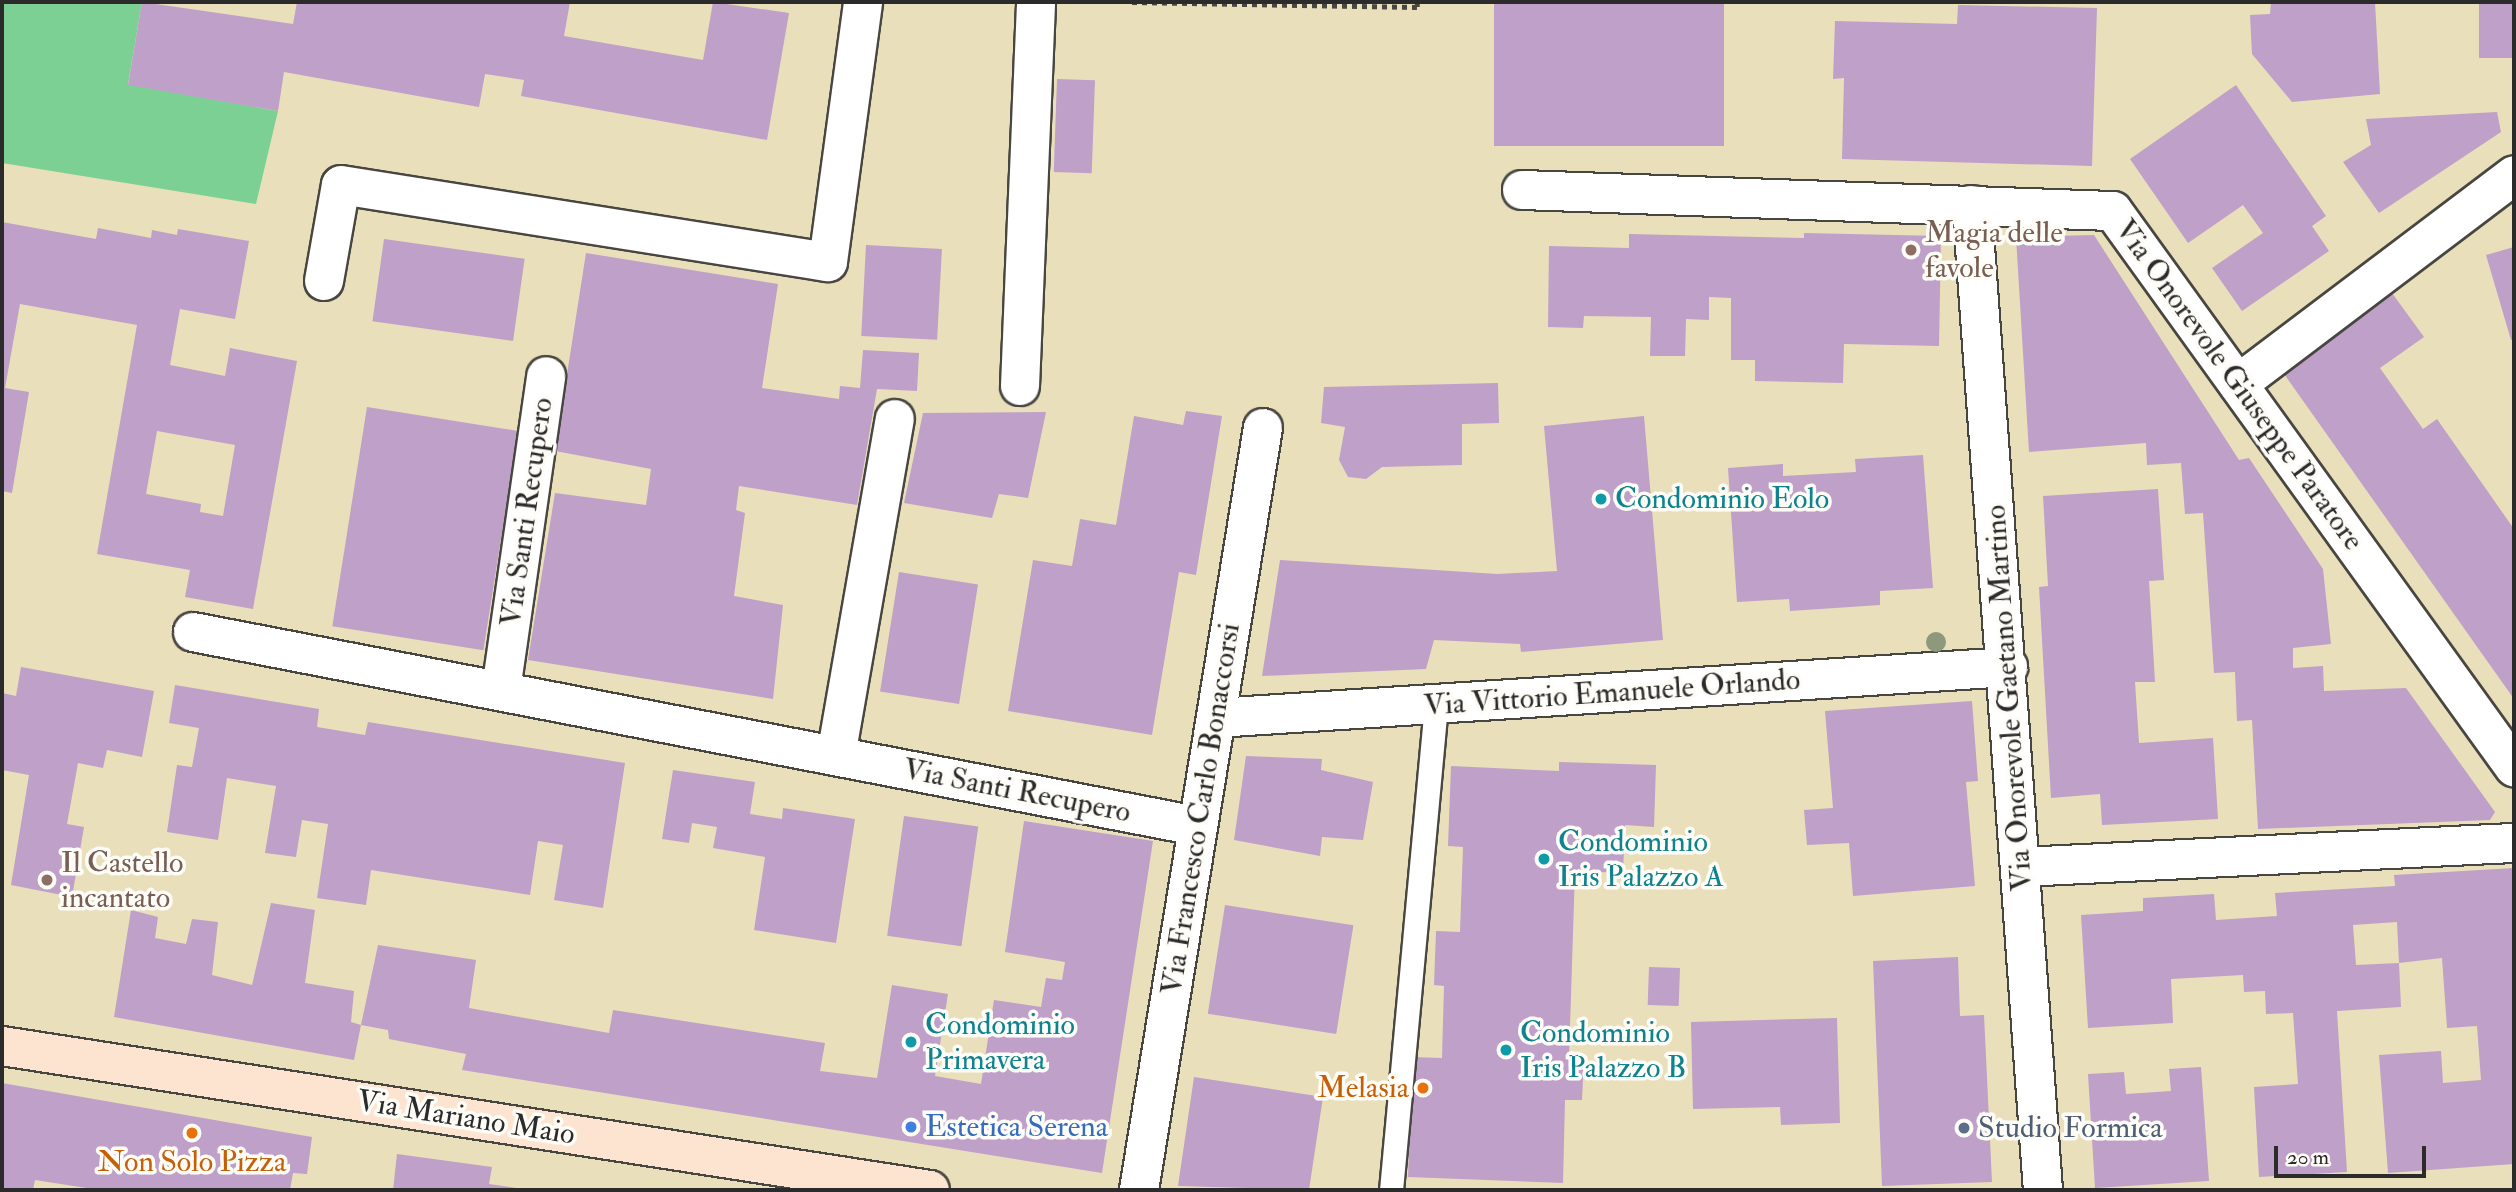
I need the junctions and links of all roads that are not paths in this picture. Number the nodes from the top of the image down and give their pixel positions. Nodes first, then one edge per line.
1 (863, 2) edge
2 (1037, 2) edge
3 (2514, 175) edge
4 (1522, 190) dead end
5 (1972, 205) junction
6 (324, 281) dead end
7 (546, 376) dead end
8 (2238, 384) junction
9 (1020, 386) dead end
10 (895, 419) dead end
11 (1264, 428) dead end
12 (193, 632) dead end
13 (2008, 667) junction
14 (501, 690) junction
15 (1436, 704) junction
16 (1216, 718) junction
17 (836, 757) junction
18 (2514, 768) edge
19 (1197, 826) junction
20 (2514, 842) edge
21 (2022, 867) junction
22 (2, 1046) edge
23 (930, 1190) edge
24 (1139, 1190) edge
25 (1391, 1190) edge
26 (2043, 1190) edge

1 - 6 street
2 - 9 street
3 - 8 street
4 - 5 street, Via Onorevole Giuseppe Paratore
5 - 8 street, Via Onorevole Giuseppe Paratore
5 - 13 street, Via Onorevole Gaetano Martino
7 - 14 street, Via Santi Recupero
8 - 18 street, Via Onorevole Giuseppe Paratore
10 - 17 street
11 - 16 street, Via Francesco Carlo Bonaccorsi
12 - 14 street, Via Santi Recupero
13 - 15 street, Via Vittorio Emanuele Orlando
13 - 21 street, Via Onorevole Gaetano Martino
14 - 17 street, Via Santi Recupero
15 - 16 street, Via Vittorio Emanuele Orlando
15 - 25 lane
16 - 19 street, Via Francesco Carlo Bonaccorsi
17 - 19 street, Via Santi Recupero
19 - 24 street, Via Francesco Carlo Bonaccorsi
20 - 21 street
21 - 26 street, Via Onorevole Gaetano Martino
22 - 23 street, Via Mariano Maio

